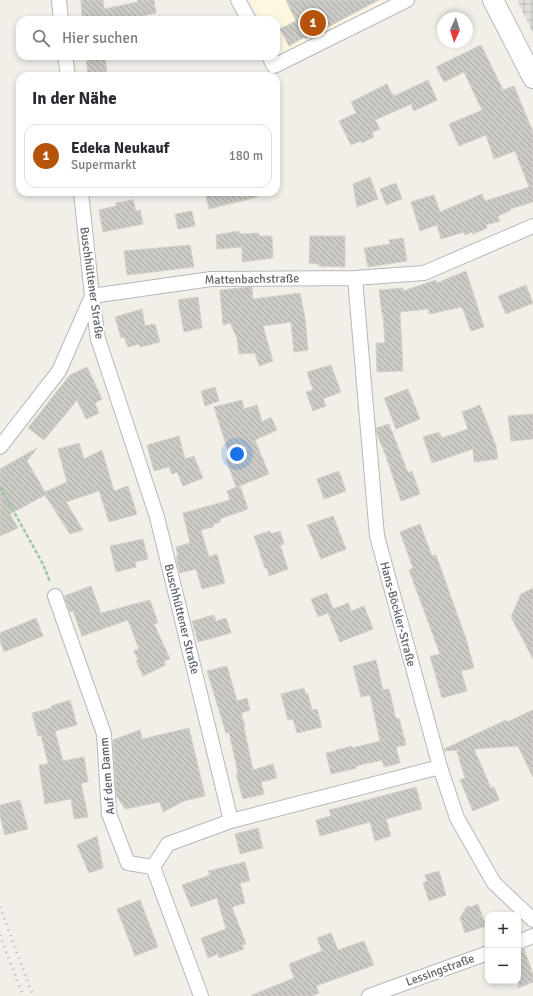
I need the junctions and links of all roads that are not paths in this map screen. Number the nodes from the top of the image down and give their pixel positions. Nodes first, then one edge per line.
1 (59, 0) edge
2 (238, 0) edge
3 (407, 0) edge
4 (493, 0) edge
5 (61, 16) edge
6 (247, 16) edge
7 (66, 60) edge
8 (271, 60) edge
9 (67, 72) edge
10 (533, 78) edge
11 (80, 196) edge
12 (533, 226) edge
13 (355, 278) junction
14 (92, 296) junction
15 (0, 447) edge
16 (55, 596) road end
17 (440, 767) junction
18 (231, 821) junction
19 (153, 867) junction
20 (533, 920) edge
21 (533, 936) edge
22 (521, 941) edge
23 (485, 954) edge
24 (200, 996) edge
25 (369, 996) edge

1 - 5 street
2 - 6 street
3 - 8 street
4 - 10 main road
7 - 9 street
11 - 14 street, Buschhüttener Straße
12 - 13 street, Mattenbachstraße
13 - 14 street, Mattenbachstraße
13 - 17 street, Hans-Böckler-Straße
14 - 15 street
14 - 18 street, Buschhüttener Straße
16 - 19 street, Auf dem Damm
17 - 18 street
17 - 20 street, Hans-Böckler-Straße
18 - 19 street
19 - 24 street
21 - 22 street
23 - 25 street, Lessingstraße

